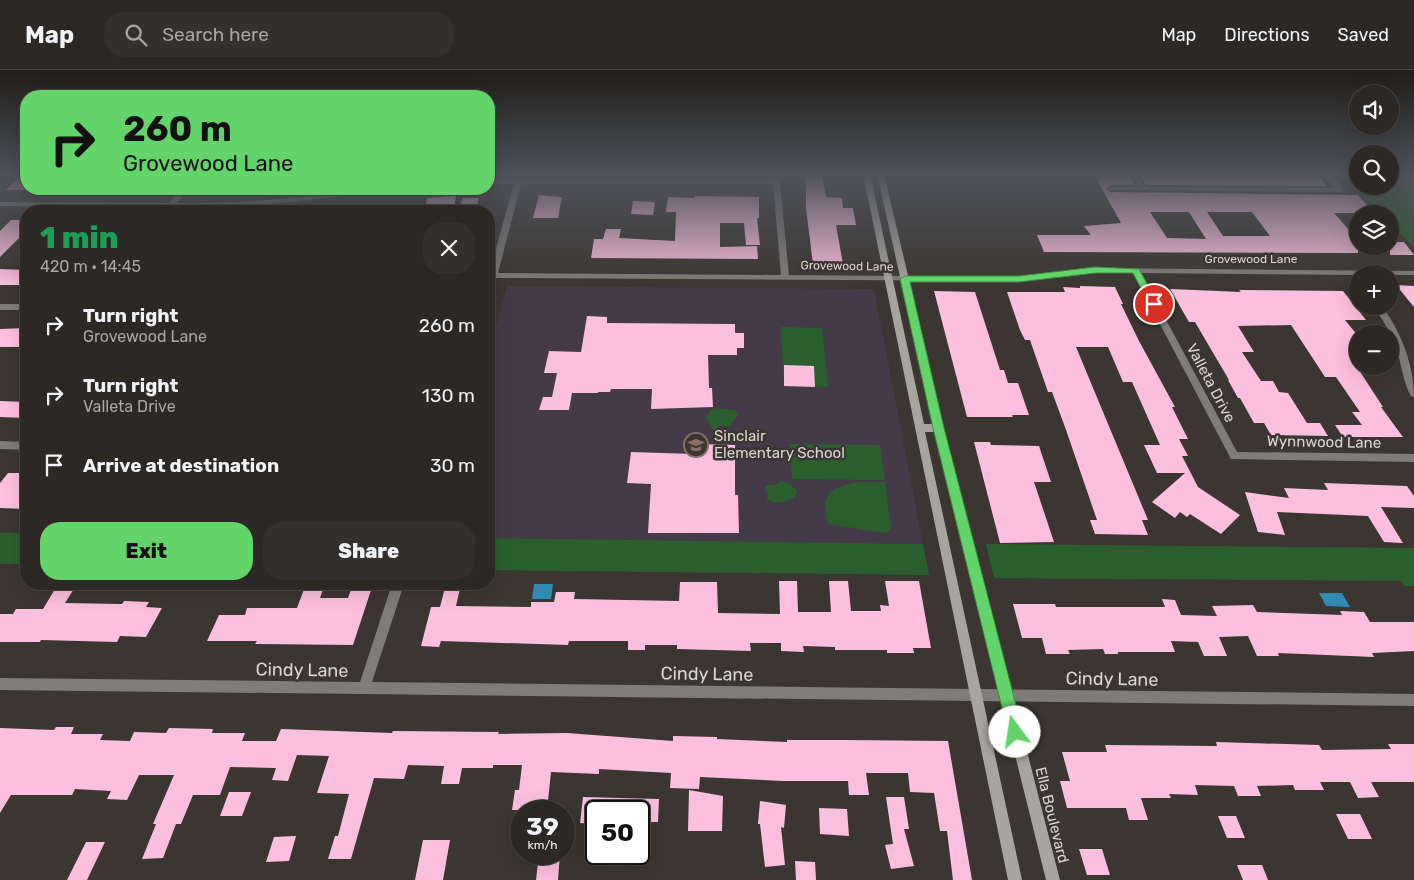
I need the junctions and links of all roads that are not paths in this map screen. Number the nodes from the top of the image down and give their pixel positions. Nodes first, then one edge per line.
1 (509, 212) edge
2 (780, 212) edge
3 (873, 212) edge
4 (889, 212) edge
5 (495, 261) edge
6 (1136, 270) junction
7 (1349, 272) edge
8 (1399, 272) edge
9 (1414, 272) edge
10 (495, 275) edge
11 (785, 278) junction
12 (886, 279) junction
13 (905, 279) junction
14 (0, 307) edge
15 (20, 307) edge
16 (1383, 315) edge
17 (1414, 394) edge
18 (919, 428) junction
19 (939, 428) junction
20 (0, 446) edge
21 (20, 446) edge
22 (1234, 456) joint
23 (1414, 458) edge
24 (396, 590) edge
25 (0, 684) edge
26 (364, 688) junction
27 (977, 695) junction
28 (1006, 695) junction
29 (1414, 700) edge
30 (1015, 880) edge
31 (1053, 880) edge

1 - 5 street
2 - 11 street
3 - 12 main road
4 - 13 main road, Ella Boulevard
6 - 7 street, Grovewood Lane
6 - 13 street, Grovewood Lane
6 - 22 street, Valleta Drive
8 - 9 street, Grovewood Lane
10 - 11 street, Grovewood Lane
11 - 12 street, Grovewood Lane
12 - 13 street, Grovewood Lane
12 - 18 main road
13 - 19 main road, Ella Boulevard
14 - 15 street
16 - 17 street
18 - 19 main road
18 - 27 main road
19 - 28 main road, Ella Boulevard
20 - 21 street
22 - 23 street, Wynnwood Lane
24 - 26 street
25 - 26 street, Cindy Lane
26 - 27 street, Cindy Lane
27 - 28 street, Cindy Lane
27 - 30 main road
28 - 29 street, Cindy Lane
28 - 31 main road, Ella Boulevard

